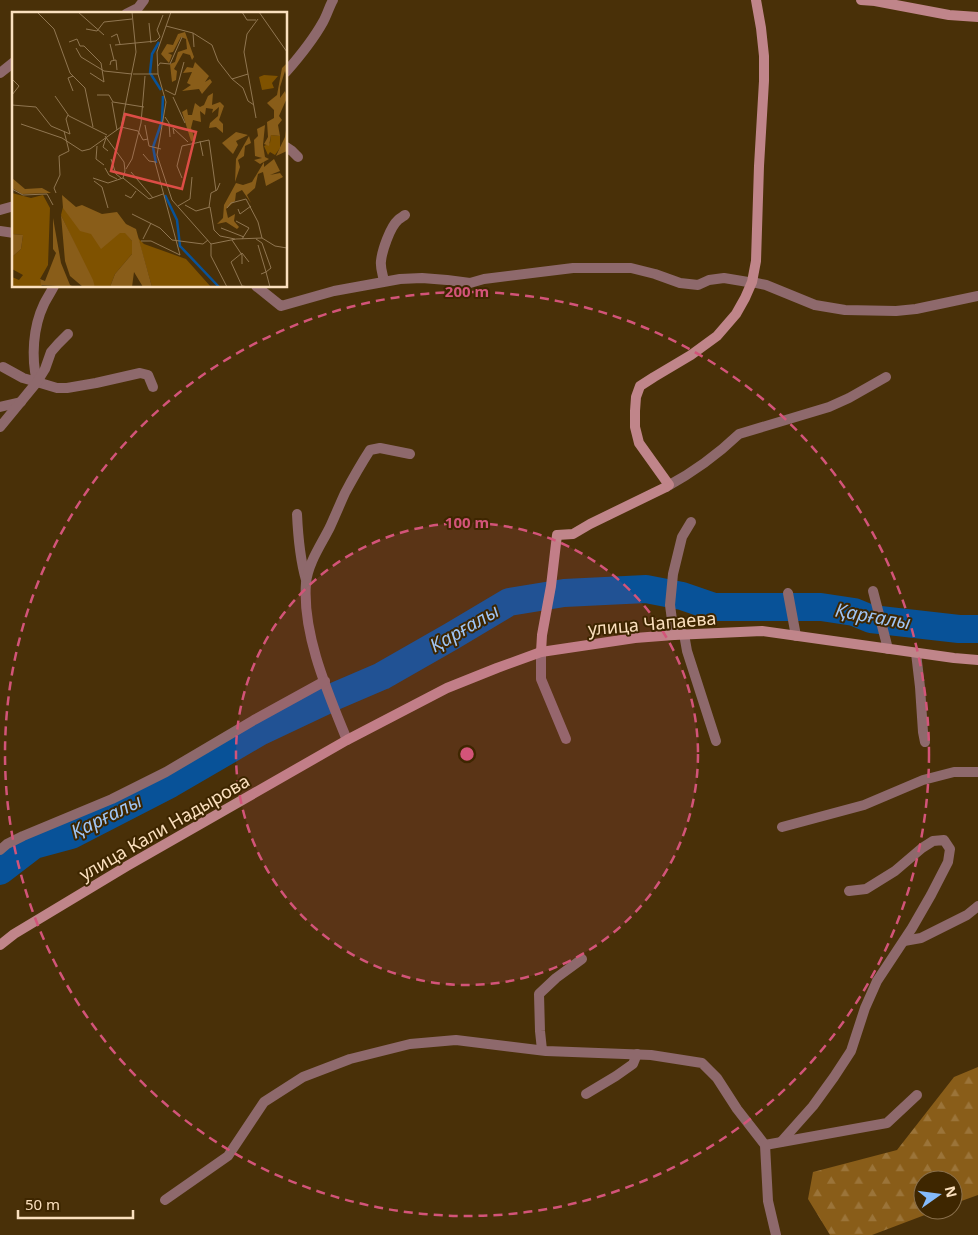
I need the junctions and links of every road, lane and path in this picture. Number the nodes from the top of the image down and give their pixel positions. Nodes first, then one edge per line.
1 (144, 0) edge
2 (333, 0) edge
3 (756, 0) edge
4 (861, 0) edge
5 (130, 12) edge
6 (978, 17) edge
7 (12, 64) edge
8 (288, 70) edge
9 (0, 73) edge
10 (288, 148) edge
11 (298, 157) dead end
12 (405, 216) dead end
13 (384, 281) junction
14 (752, 282) junction
15 (53, 288) edge
16 (258, 288) edge
17 (978, 296) edge
18 (68, 334) dead end
19 (3, 367) dead end
20 (886, 377) dead end
21 (37, 382) junction
22 (153, 387) dead end
23 (21, 402) junction
24 (0, 407) edge
25 (0, 427) edge
26 (410, 454) dead end
27 (667, 486) junction
28 (297, 514) dead end
29 (691, 522) dead end
30 (306, 581) junction
31 (873, 591) dead end
32 (788, 593) dead end
33 (679, 634) junction
34 (796, 636) junction
35 (888, 649) junction
36 (541, 652) junction
37 (916, 652) junction
38 (978, 660) edge
39 (326, 684) junction
40 (566, 739) dead end
41 (347, 740) junction
42 (716, 741) dead end
43 (925, 742) dead end
44 (978, 772) edge
45 (782, 827) dead end
46 (0, 850) edge
47 (849, 891) dead end
48 (978, 906) edge
49 (978, 913) edge
50 (967, 915) junction
51 (904, 941) junction
52 (0, 946) edge
53 (582, 959) dead end
54 (542, 1050) junction
55 (637, 1054) junction
56 (586, 1094) dead end
57 (917, 1095) dead end
58 (781, 1142) junction
59 (765, 1145) junction
60 (165, 1200) dead end
61 (776, 1235) edge

1 - 5 street
2 - 8 street
3 - 14 street
4 - 6 street
7 - 9 street
10 - 11 street
12 - 13 street
13 - 14 street
13 - 16 street
14 - 17 street
14 - 27 street
15 - 21 street
18 - 21 street
19 - 21 street
20 - 27 street
21 - 22 street
21 - 23 street
23 - 24 street
23 - 25 street
26 - 30 street
27 - 36 street
28 - 30 street
29 - 33 street
30 - 39 street
31 - 35 street
32 - 34 street
33 - 34 street, улица Чапаева
33 - 36 street, улица Чапаева
33 - 42 street
34 - 35 street, улица Чапаева
35 - 37 street, улица Чапаева
36 - 40 street
36 - 41 street, улица Чапаева
37 - 38 street, улица Чапаева
37 - 43 street
39 - 41 street
39 - 46 street
41 - 52 street, улица Кали Надырова
44 - 45 street
47 - 51 street
48 - 50 street
49 - 50 street
50 - 51 street
51 - 58 street
53 - 54 street
54 - 55 street
54 - 60 street
55 - 56 street
55 - 59 street
57 - 58 street
58 - 59 street
59 - 61 street

